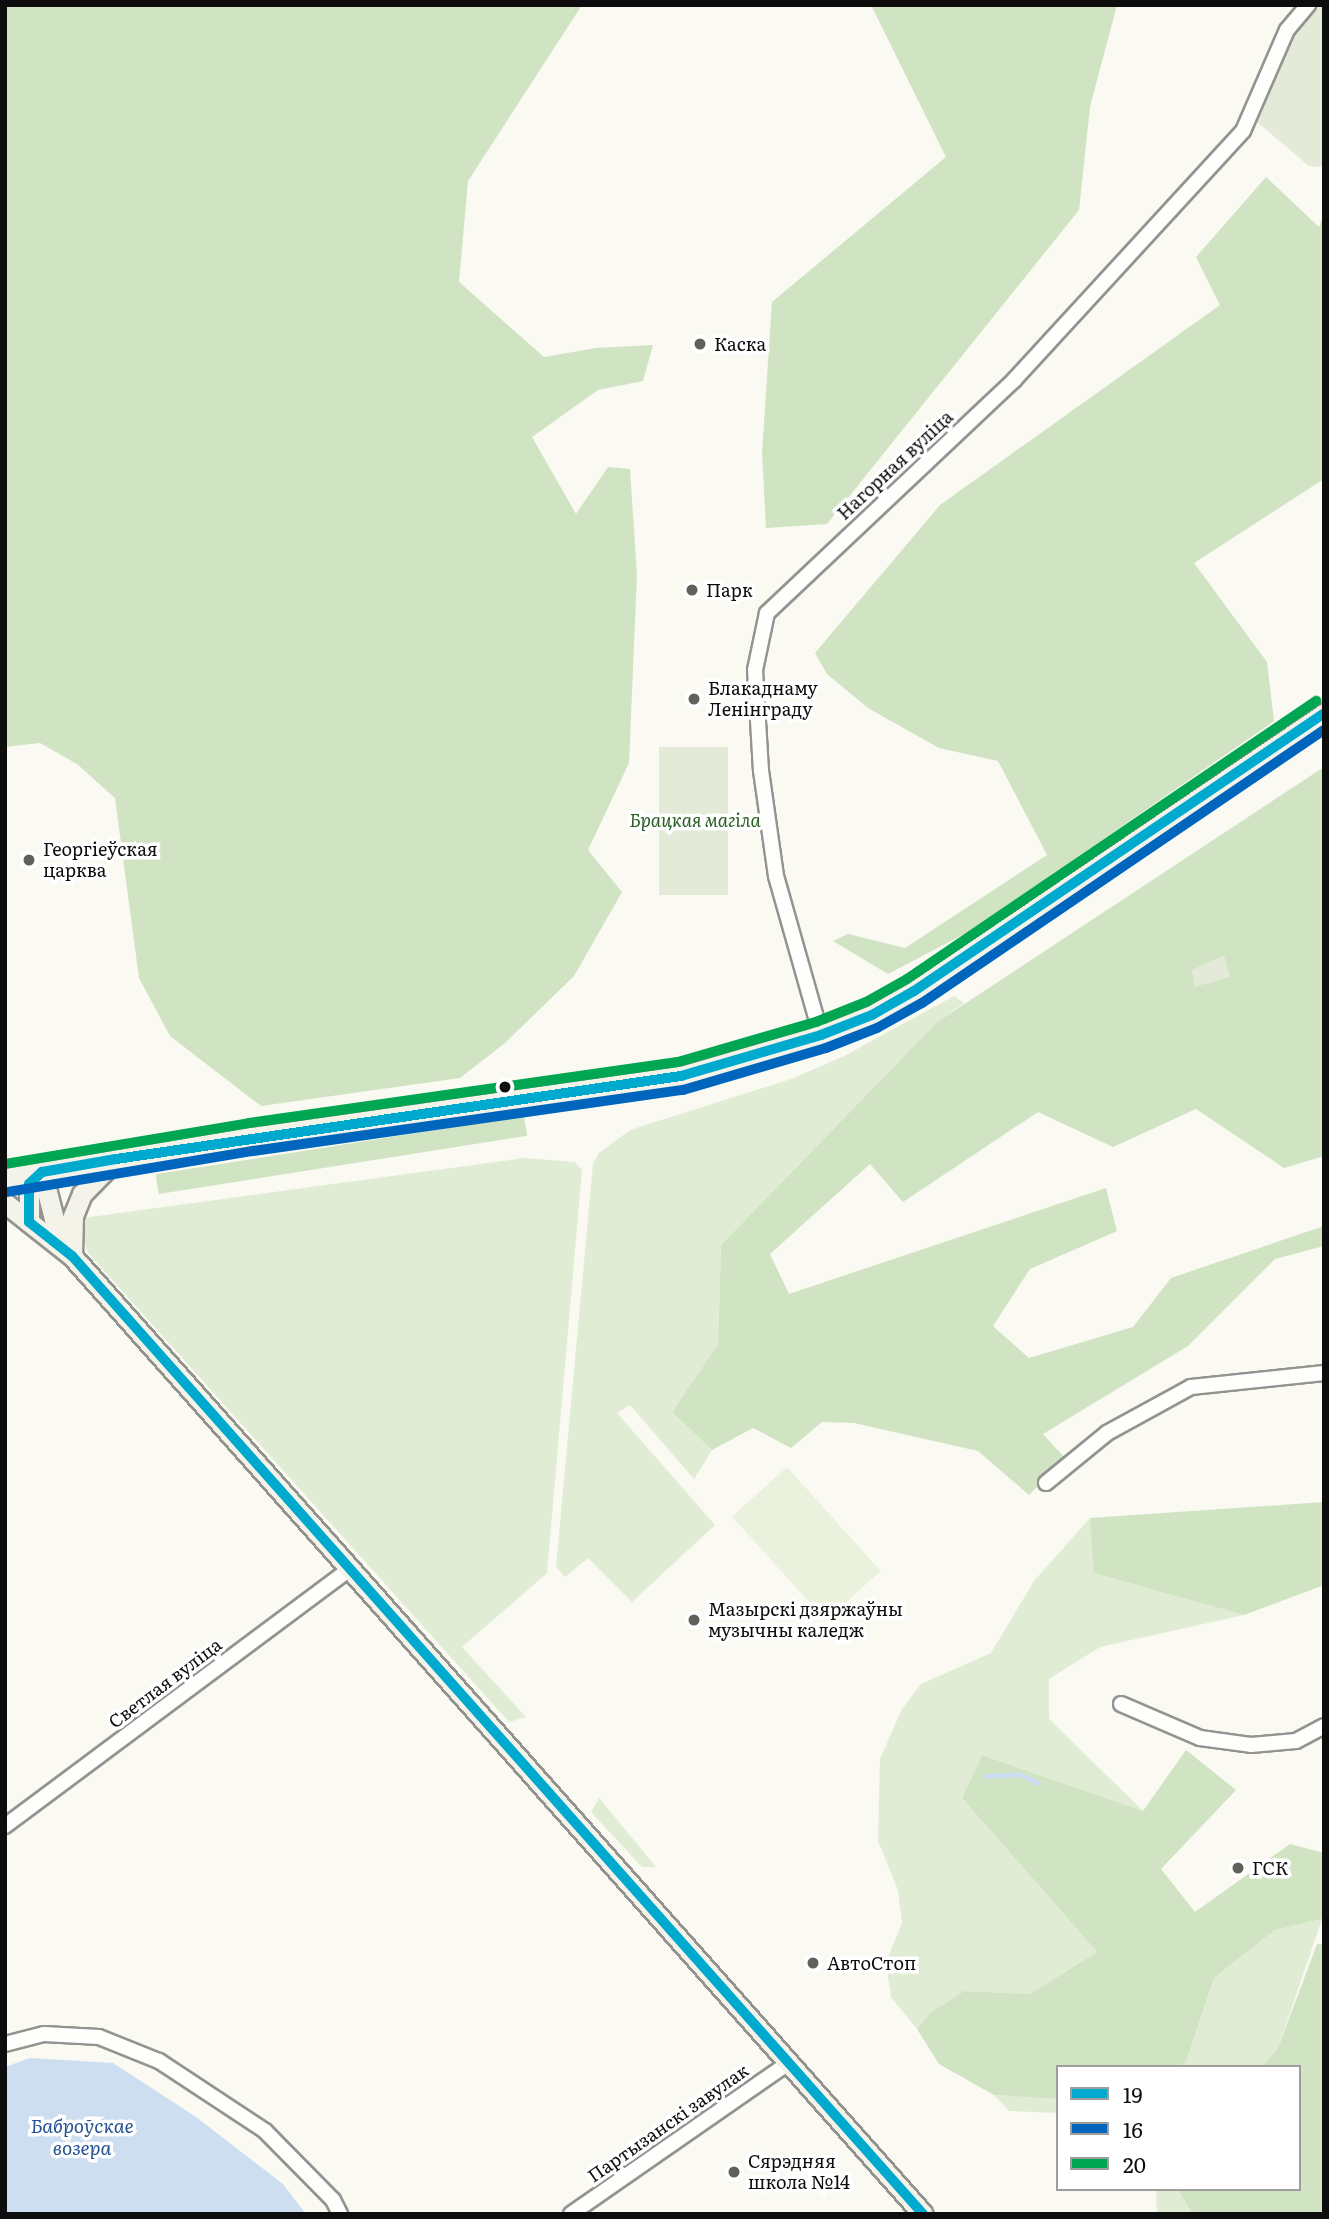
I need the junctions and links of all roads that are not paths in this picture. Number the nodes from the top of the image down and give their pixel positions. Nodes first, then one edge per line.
1 (1308, 5) edge
2 (1324, 713) edge
3 (821, 1035) junction
4 (116, 1159) junction
5 (41, 1172) junction
6 (5, 1178) edge
7 (5, 1203) edge
8 (29, 1222) junction
9 (72, 1256) junction
10 (1324, 1373) edge
11 (1046, 1483) dead end
12 (349, 1570) junction
13 (1121, 1704) dead end
14 (1324, 1726) edge
15 (5, 1826) edge
16 (5, 2044) edge
17 (787, 2064) junction
18 (340, 2214) edge
19 (571, 2214) edge
20 (923, 2214) edge

1 - 3 street, Нагорная вуліца
2 - 3 main road
3 - 4 main road
4 - 5 main road
4 - 9 main road
5 - 6 main road
5 - 8 main road
5 - 9 main road
7 - 8 main road
8 - 9 main road
9 - 12 main road
10 - 11 street
12 - 15 street, Светлая вуліца
12 - 17 main road
13 - 14 street
16 - 18 street
17 - 19 street, Партызанскі завулак
17 - 20 main road

